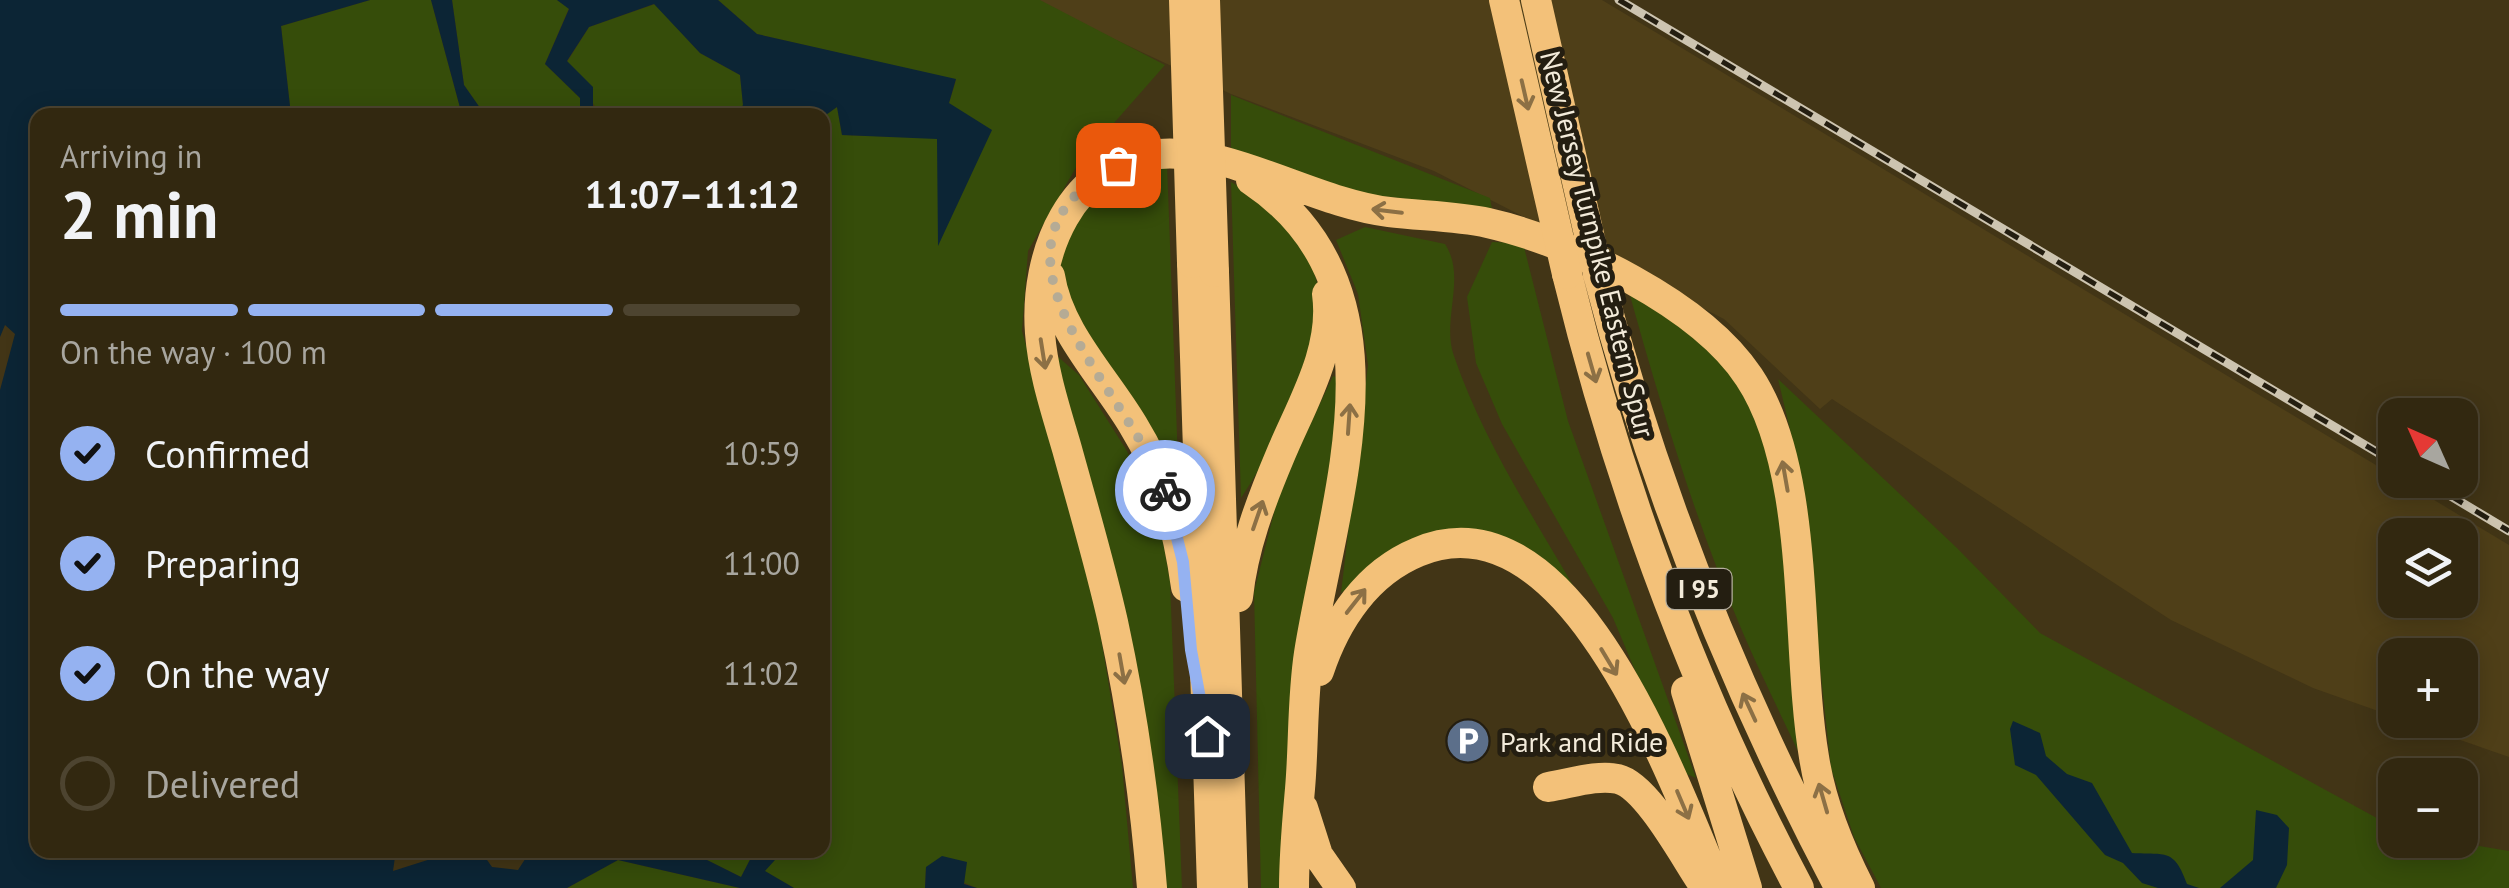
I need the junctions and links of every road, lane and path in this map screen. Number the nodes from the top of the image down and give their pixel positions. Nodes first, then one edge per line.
1 (1184, 0) edge
2 (1205, 0) edge
3 (1504, 0) edge
4 (1536, 0) edge
5 (1222, 164) junction
6 (1314, 243) junction
7 (1048, 258) junction
8 (1203, 268) junction
9 (1643, 529) junction
10 (1207, 736) junction
11 (1302, 757) junction
12 (1548, 787) dead end
13 (1300, 790) junction
14 (1231, 819) junction
15 (1152, 888) edge
16 (1212, 888) edge
17 (1234, 888) edge
18 (1294, 888) edge
19 (1341, 888) edge
20 (1706, 888) edge
21 (1719, 888) edge
22 (1747, 888) edge
23 (1799, 888) edge
24 (1840, 888) edge
25 (1860, 888) edge

1 - 8 highway, bridge
2 - 8 highway, bridge
3 -> 9 highway, New Jersey Turnpike Eastern Spur / I 95, bridge
24 -> 4 highway, New Jersey Turnpike Eastern Spur / I 95, bridge
5 - 6 highway
5 - 7 highway
25 -> 5 highway
11 -> 6 highway
14 -> 6 highway
7 - 10 highway
7 -> 15 highway
8 - 10 highway
8 - 14 highway
9 - 22 highway
9 - 23 highway, New Jersey Turnpike Eastern Spur / I 95
10 - 16 highway
11 - 13 highway
11 -> 21 highway
12 - 20 highway
13 - 18 highway
13 - 19 highway
14 - 17 highway

